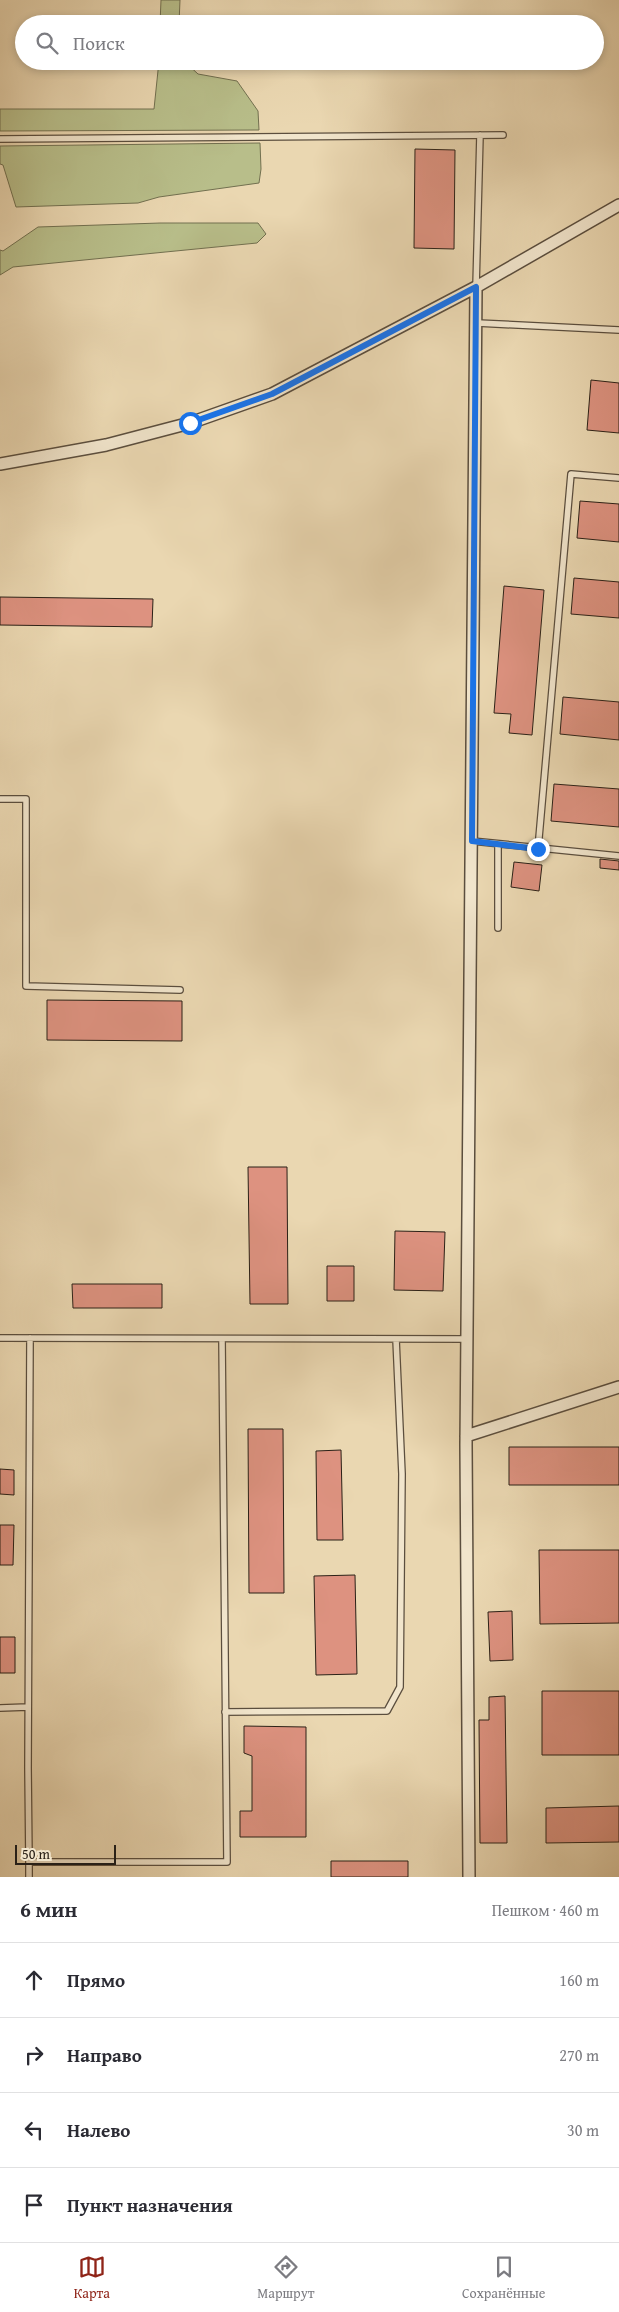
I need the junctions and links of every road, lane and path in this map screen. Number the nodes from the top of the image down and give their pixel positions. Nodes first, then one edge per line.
1 (480, 135) junction
2 (504, 135) dead end
3 (0, 139) edge
4 (619, 205) edge
5 (476, 287) junction
6 (477, 323) junction
7 (619, 330) edge
8 (0, 464) edge
9 (619, 478) edge
10 (0, 800) edge
11 (472, 841) junction
12 (498, 844) junction
13 (538, 849) junction
14 (619, 856) edge
15 (498, 928) dead end
16 (180, 990) dead end
17 (0, 1338) edge
18 (30, 1338) junction
19 (222, 1339) junction
20 (396, 1339) junction
21 (467, 1339) junction
22 (619, 1387) edge
23 (466, 1436) junction
24 (0, 1708) edge
25 (28, 1708) junction
26 (225, 1712) junction
27 (29, 1862) junction
28 (29, 1877) edge
29 (469, 1877) edge

1 - 2 lane
1 - 3 lane
1 - 5 lane
4 - 5 street
5 - 6 street
5 - 8 street
6 - 7 lane
6 - 11 street
9 - 13 lane
10 - 16 lane
11 - 12 lane
11 - 21 street
12 - 13 lane
12 - 15 lane
13 - 14 lane
17 - 18 lane
18 - 19 lane
18 - 25 lane
19 - 20 lane
19 - 26 lane
20 - 21 lane
20 - 26 lane
21 - 23 street
22 - 23 street
23 - 29 street
24 - 25 lane
25 - 27 lane
26 - 27 lane
27 - 28 lane

